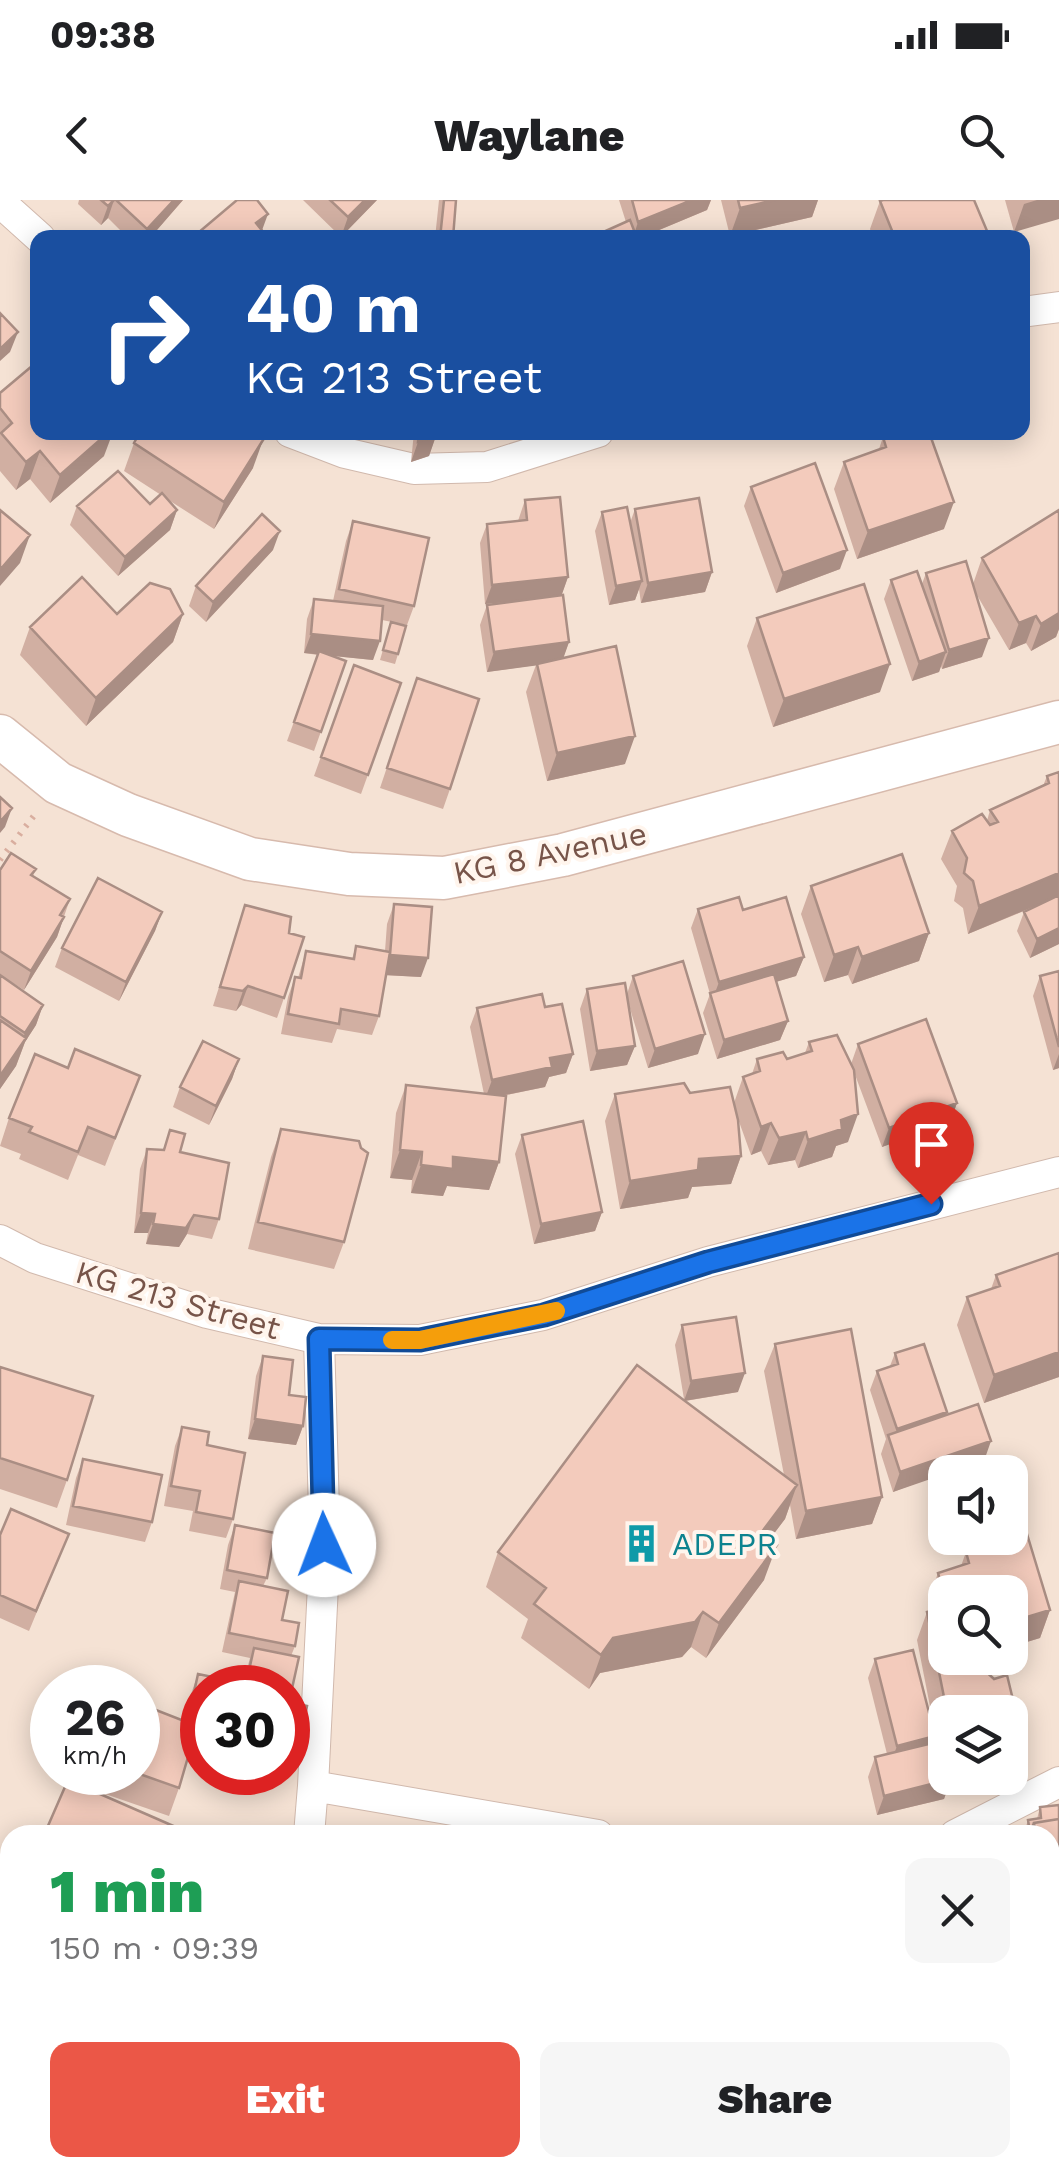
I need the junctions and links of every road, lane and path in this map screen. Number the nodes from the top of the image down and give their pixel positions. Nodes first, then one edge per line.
1 (0, 202) edge
2 (31, 230) edge
3 (1059, 307) edge
4 (1030, 311) edge
5 (311, 440) edge
6 (573, 440) edge
7 (1059, 722) edge
8 (0, 736) edge
9 (58, 784) junction
10 (0, 860) edge
11 (1059, 1172) edge
12 (0, 1240) edge
13 (319, 1339) junction
14 (1059, 1782) edge
15 (314, 1786) junction
16 (310, 1825) edge
17 (540, 1825) edge
18 (975, 1825) edge

1 - 2 street
3 - 4 street
5 - 6 street
7 - 9 street, KG 8 Avenue
8 - 9 street, KG 8 Avenue
9 - 10 path
11 - 13 street, KG 213 Street
12 - 13 street, KG 213 Street
13 - 15 street
14 - 18 street
15 - 16 street
15 - 17 street

